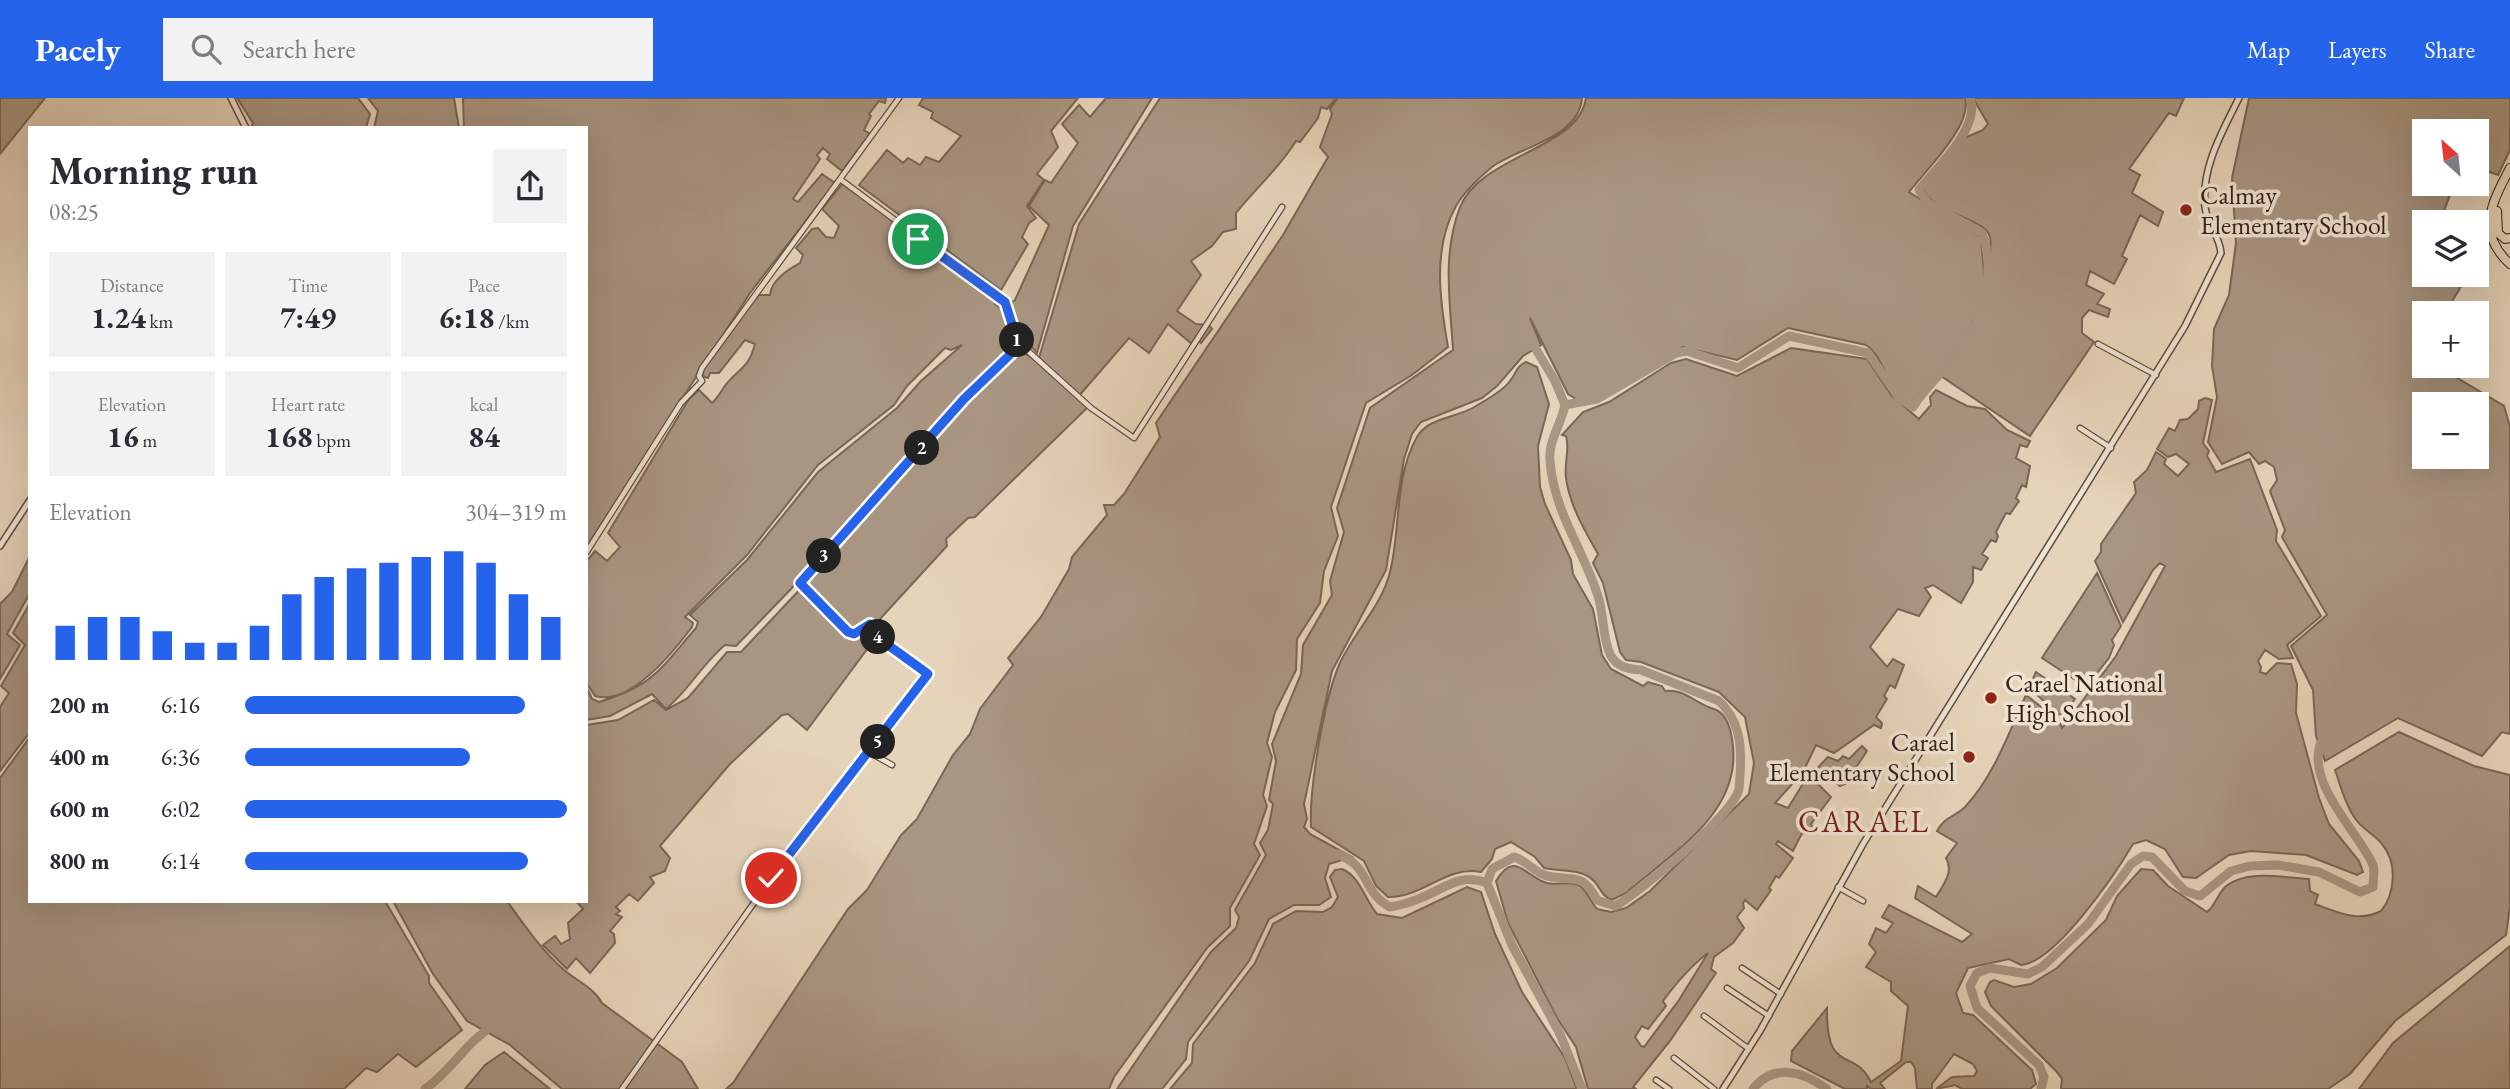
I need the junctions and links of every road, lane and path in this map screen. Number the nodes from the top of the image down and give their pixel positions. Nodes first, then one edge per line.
1 (230, 98) edge
2 (899, 98) edge
3 (2239, 98) edge
4 (245, 126) edge
5 (2510, 168) edge
6 (840, 180) junction
7 (2500, 191) junction
8 (1282, 207) dead end
9 (2510, 237) edge
10 (2510, 264) edge
11 (1018, 344) junction
12 (2098, 344) dead end
13 (2157, 375) junction
14 (2080, 428) dead end
15 (2112, 448) junction
16 (28, 503) edge
17 (0, 546) edge
18 (588, 550) edge
19 (869, 752) junction
20 (892, 765) dead end
21 (1838, 887) junction
22 (1863, 901) dead end
23 (1742, 968) dead end
24 (1727, 988) dead end
25 (1781, 994) junction
26 (1704, 1016) dead end
27 (1769, 1016) junction
28 (1749, 1049) junction
29 (1674, 1058) dead end
30 (1656, 1080) dead end
31 (622, 1089) edge
32 (1669, 1089) edge
33 (1714, 1089) edge
34 (1723, 1089) edge

1 - 4 street
2 - 6 street
3 - 13 street
5 - 7 highway
6 - 11 street
6 - 18 street
7 - 9 highway
7 - 10 highway
8 - 11 street
11 - 19 street
12 - 13 street
13 - 15 street
14 - 15 street
15 - 21 street
16 - 17 street
19 - 20 street
19 - 31 street
21 - 22 street
21 - 25 street
23 - 25 street
24 - 27 street
25 - 27 street
26 - 28 street
27 - 28 street
28 - 34 street
29 - 33 street
30 - 32 street

